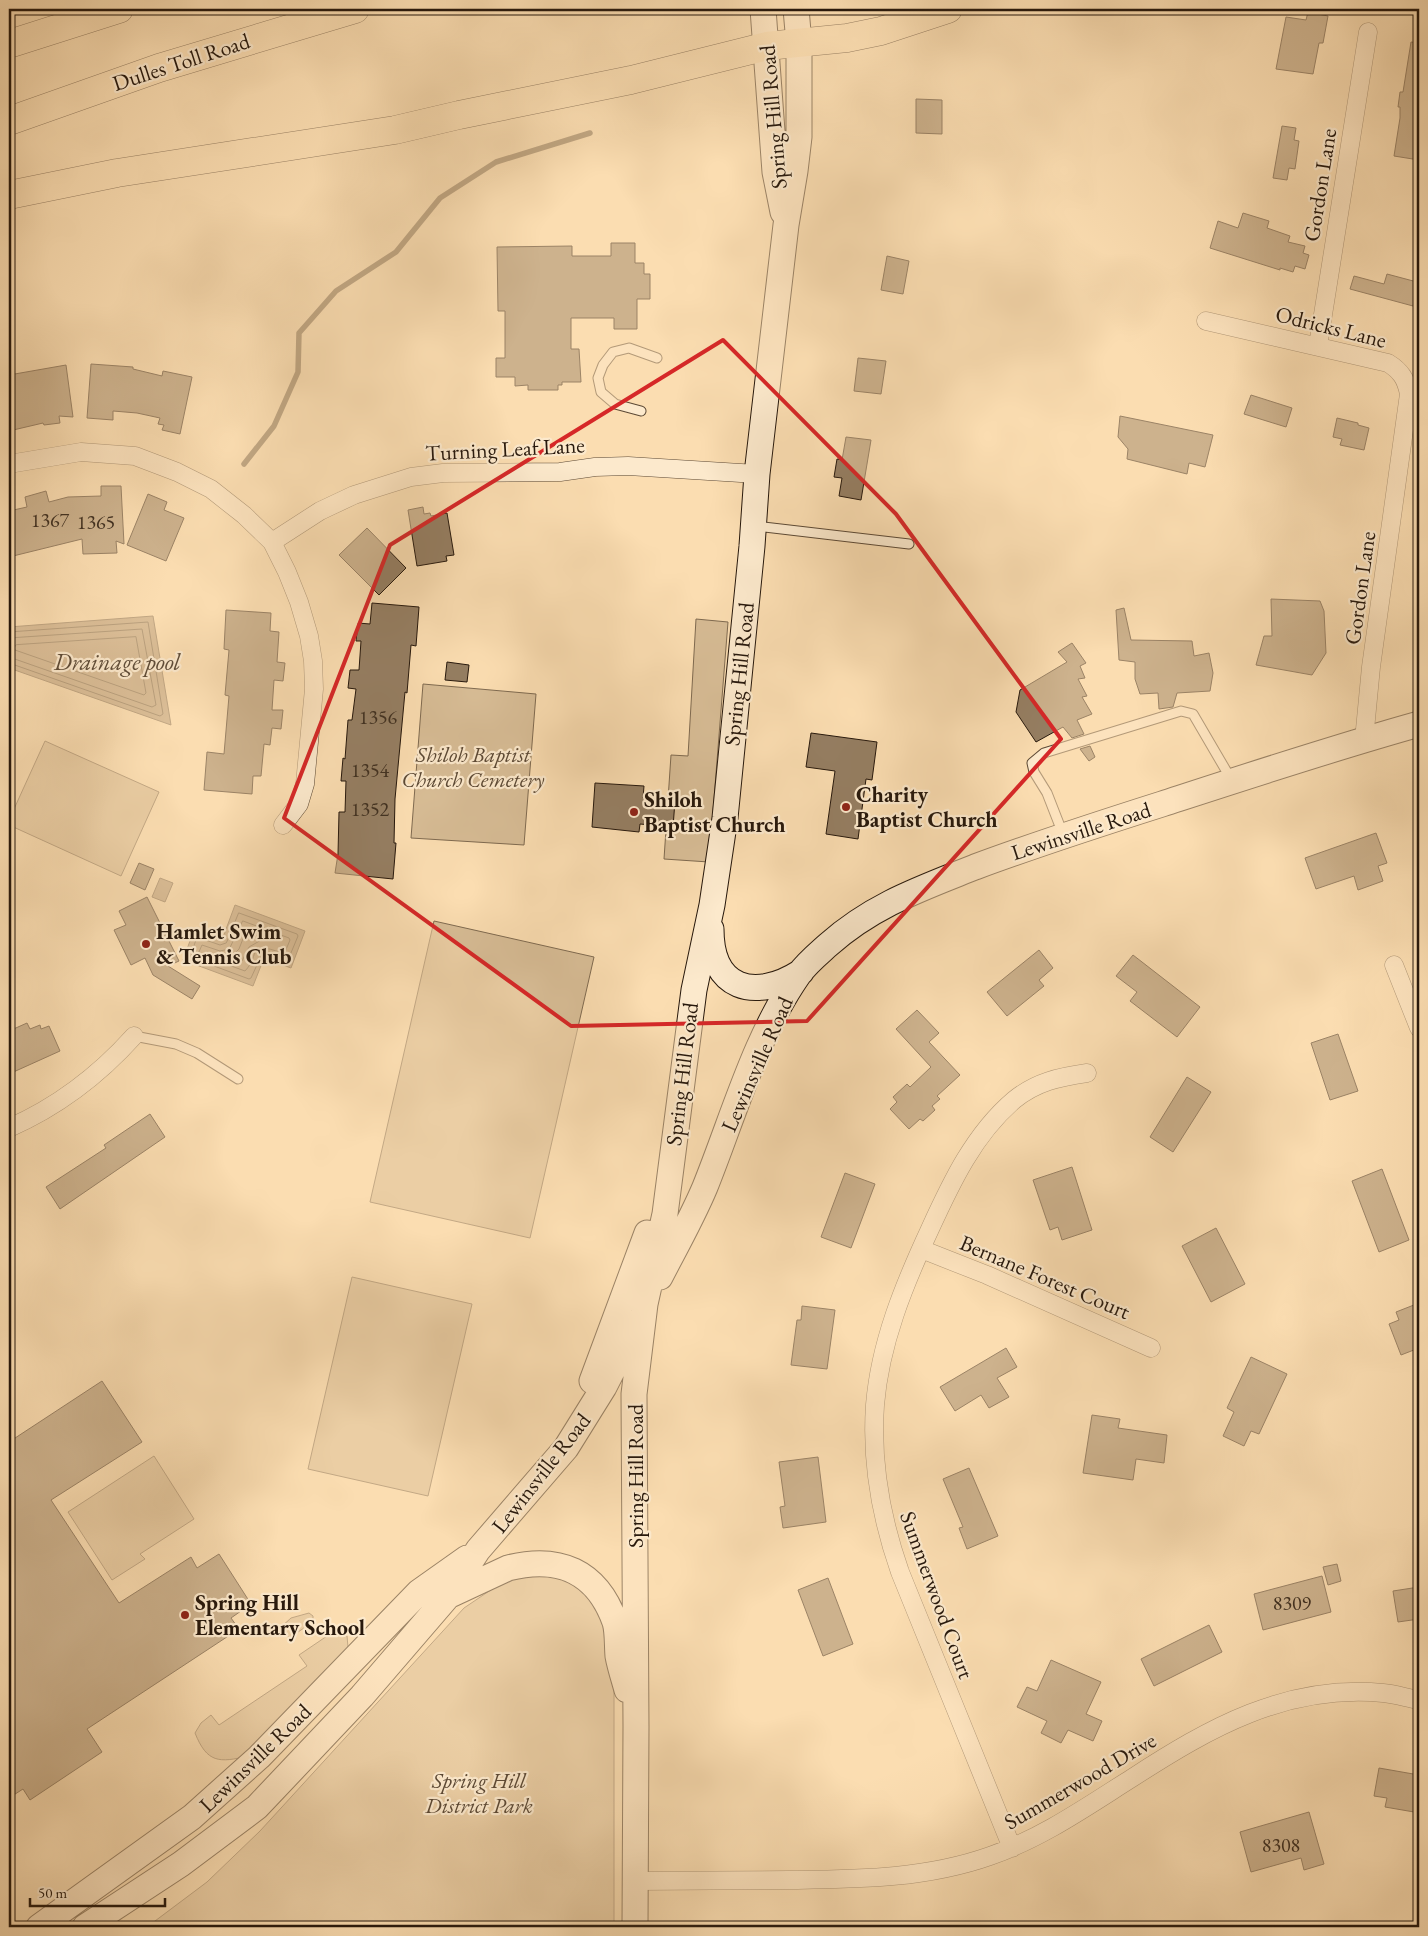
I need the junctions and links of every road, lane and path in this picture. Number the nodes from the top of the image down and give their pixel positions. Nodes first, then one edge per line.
1 (120, 9) edge
2 (355, 9) edge
3 (762, 9) edge
4 (796, 9) edge
5 (948, 9) edge
6 (1368, 32) dead end
7 (799, 43) junction
8 (9, 44) edge
9 (766, 46) junction
10 (9, 121) edge
11 (9, 195) edge
12 (786, 224) junction
13 (1206, 321) dead end
14 (1318, 346) junction
15 (657, 358) dead end
16 (641, 411) dead end
17 (1403, 442) joint
18 (9, 464) edge
19 (756, 474) junction
20 (752, 526) junction
21 (272, 542) junction
22 (909, 544) dead end
23 (1419, 724) edge
24 (1364, 740) junction
25 (1232, 781) junction
26 (283, 825) dead end
27 (1064, 836) junction
28 (712, 905) junction
29 (1394, 965) dead end
30 (801, 972) junction
31 (1419, 1028) edge
32 (134, 1036) joint
33 (1087, 1073) dead end
34 (238, 1079) dead end
35 (675, 1127) junction
36 (9, 1128) edge
37 (921, 1249) junction
38 (646, 1304) junction
39 (1151, 1348) dead end
40 (566, 1448) junction
41 (478, 1550) junction
42 (448, 1596) junction
43 (368, 1642) junction
44 (362, 1696) junction
45 (1419, 1700) edge
46 (636, 1726) junction
47 (216, 1797) junction
48 (213, 1840) junction
49 (1012, 1848) junction
50 (635, 1881) junction
51 (39, 1927) edge
52 (85, 1927) edge
53 (635, 1927) edge

1 - 8 highway
2 - 10 highway, Dulles Toll Road
3 - 9 main road, Spring Hill Road
4 - 7 main road, Spring Hill Road
5 - 7 highway
6 - 14 street, Gordon Lane
7 - 9 highway
7 - 12 main road, Spring Hill Road
9 - 11 highway
9 - 12 main road, Spring Hill Road
12 - 19 main road, Spring Hill Road
13 - 14 street, Odricks Lane
14 - 17 street, Odricks Lane
15 - 16 lane
17 - 24 street, Gordon Lane
18 - 21 street
19 - 20 main road, Spring Hill Road
19 - 21 street, Turning Leaf Lane
20 - 22 lane
20 - 28 main road, Spring Hill Road
21 - 26 street
23 - 24 main road, Lewinsville Road
24 - 25 main road, Lewinsville Road
25 - 27 main road, Lewinsville Road
25 - 27 lane
27 - 30 main road, Lewinsville Road
28 - 30 main road
28 - 35 main road, Spring Hill Road
29 - 31 street
30 - 38 main road, Lewinsville Road
32 - 34 lane
32 - 36 street
33 - 37 street, Summerwood Court
35 - 38 main road, Spring Hill Road
35 - 40 main road
37 - 39 street, Bernane Forest Court
37 - 49 street, Summerwood Court
38 - 40 main road, Lewinsville Road
38 - 46 main road, Spring Hill Road
40 - 41 main road, Lewinsville Road
41 - 42 main road, Lewinsville Road
41 - 43 main road, Lewinsville Road
42 - 44 main road, Lewinsville Road
42 - 46 main road
43 - 44 main road
43 - 47 main road, Lewinsville Road
44 - 48 main road, Lewinsville Road
45 - 49 street, Summerwood Drive
46 - 50 main road, Spring Hill Road
47 - 48 main road
47 - 51 main road, Lewinsville Road
48 - 52 main road, Lewinsville Road
49 - 50 street, Summerwood Drive
50 - 53 main road, Spring Hill Road

